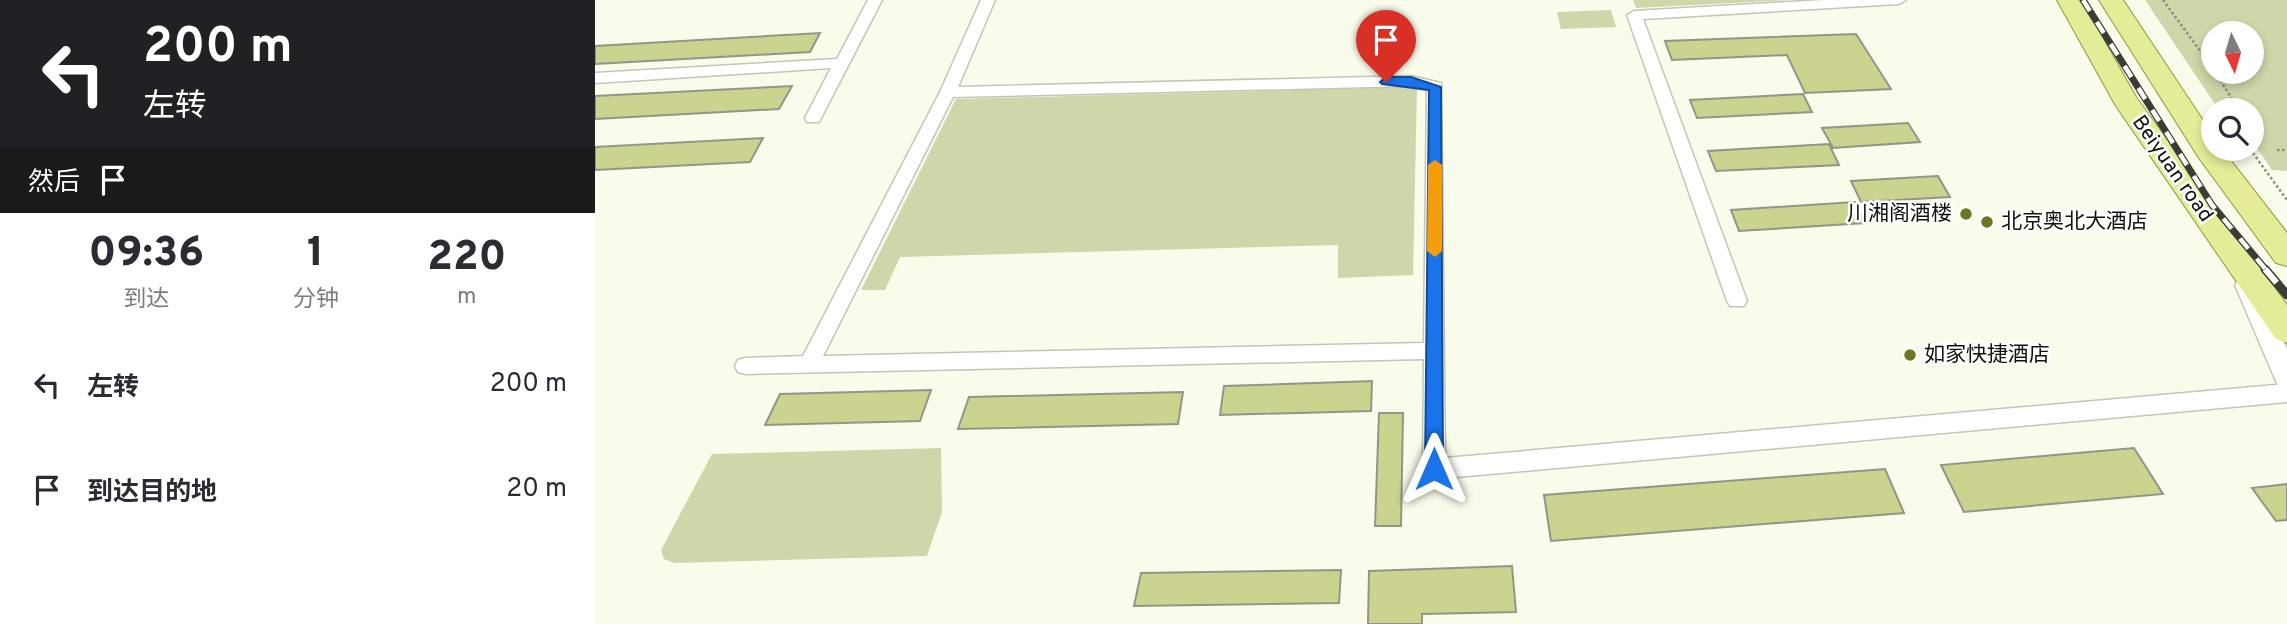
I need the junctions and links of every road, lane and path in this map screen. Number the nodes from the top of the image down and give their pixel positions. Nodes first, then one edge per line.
1 (875, 0) edge
2 (988, 0) edge
3 (1899, 0) edge
4 (2069, 0) edge
5 (2111, 0) edge
6 (2163, 0) edge
7 (2201, 53) edge
8 (842, 63) junction
9 (595, 78) edge
10 (948, 92) junction
11 (813, 118) dead end
12 (2277, 150) dead end
13 (2287, 150) edge
14 (2259, 161) edge
15 (2287, 200) edge
16 (2287, 255) edge
17 (2235, 258) junction
18 (1737, 301) dead end
19 (2287, 330) edge
20 (1434, 351) junction
21 (809, 364) junction
22 (745, 366) dead end
23 (2287, 378) edge
24 (2287, 393) edge

1 - 8 street
2 - 10 street
3 - 18 street
4 - 17 main road, Beiyuan road
5 - 16 main road, Beiyuan road
6 - 7 path
8 - 9 street
8 - 11 street
10 - 20 street
10 - 21 street
12 - 13 path
14 - 15 path
17 - 19 main road, Beiyuan road
17 - 23 street
20 - 21 street
20 - 24 street
21 - 22 street

